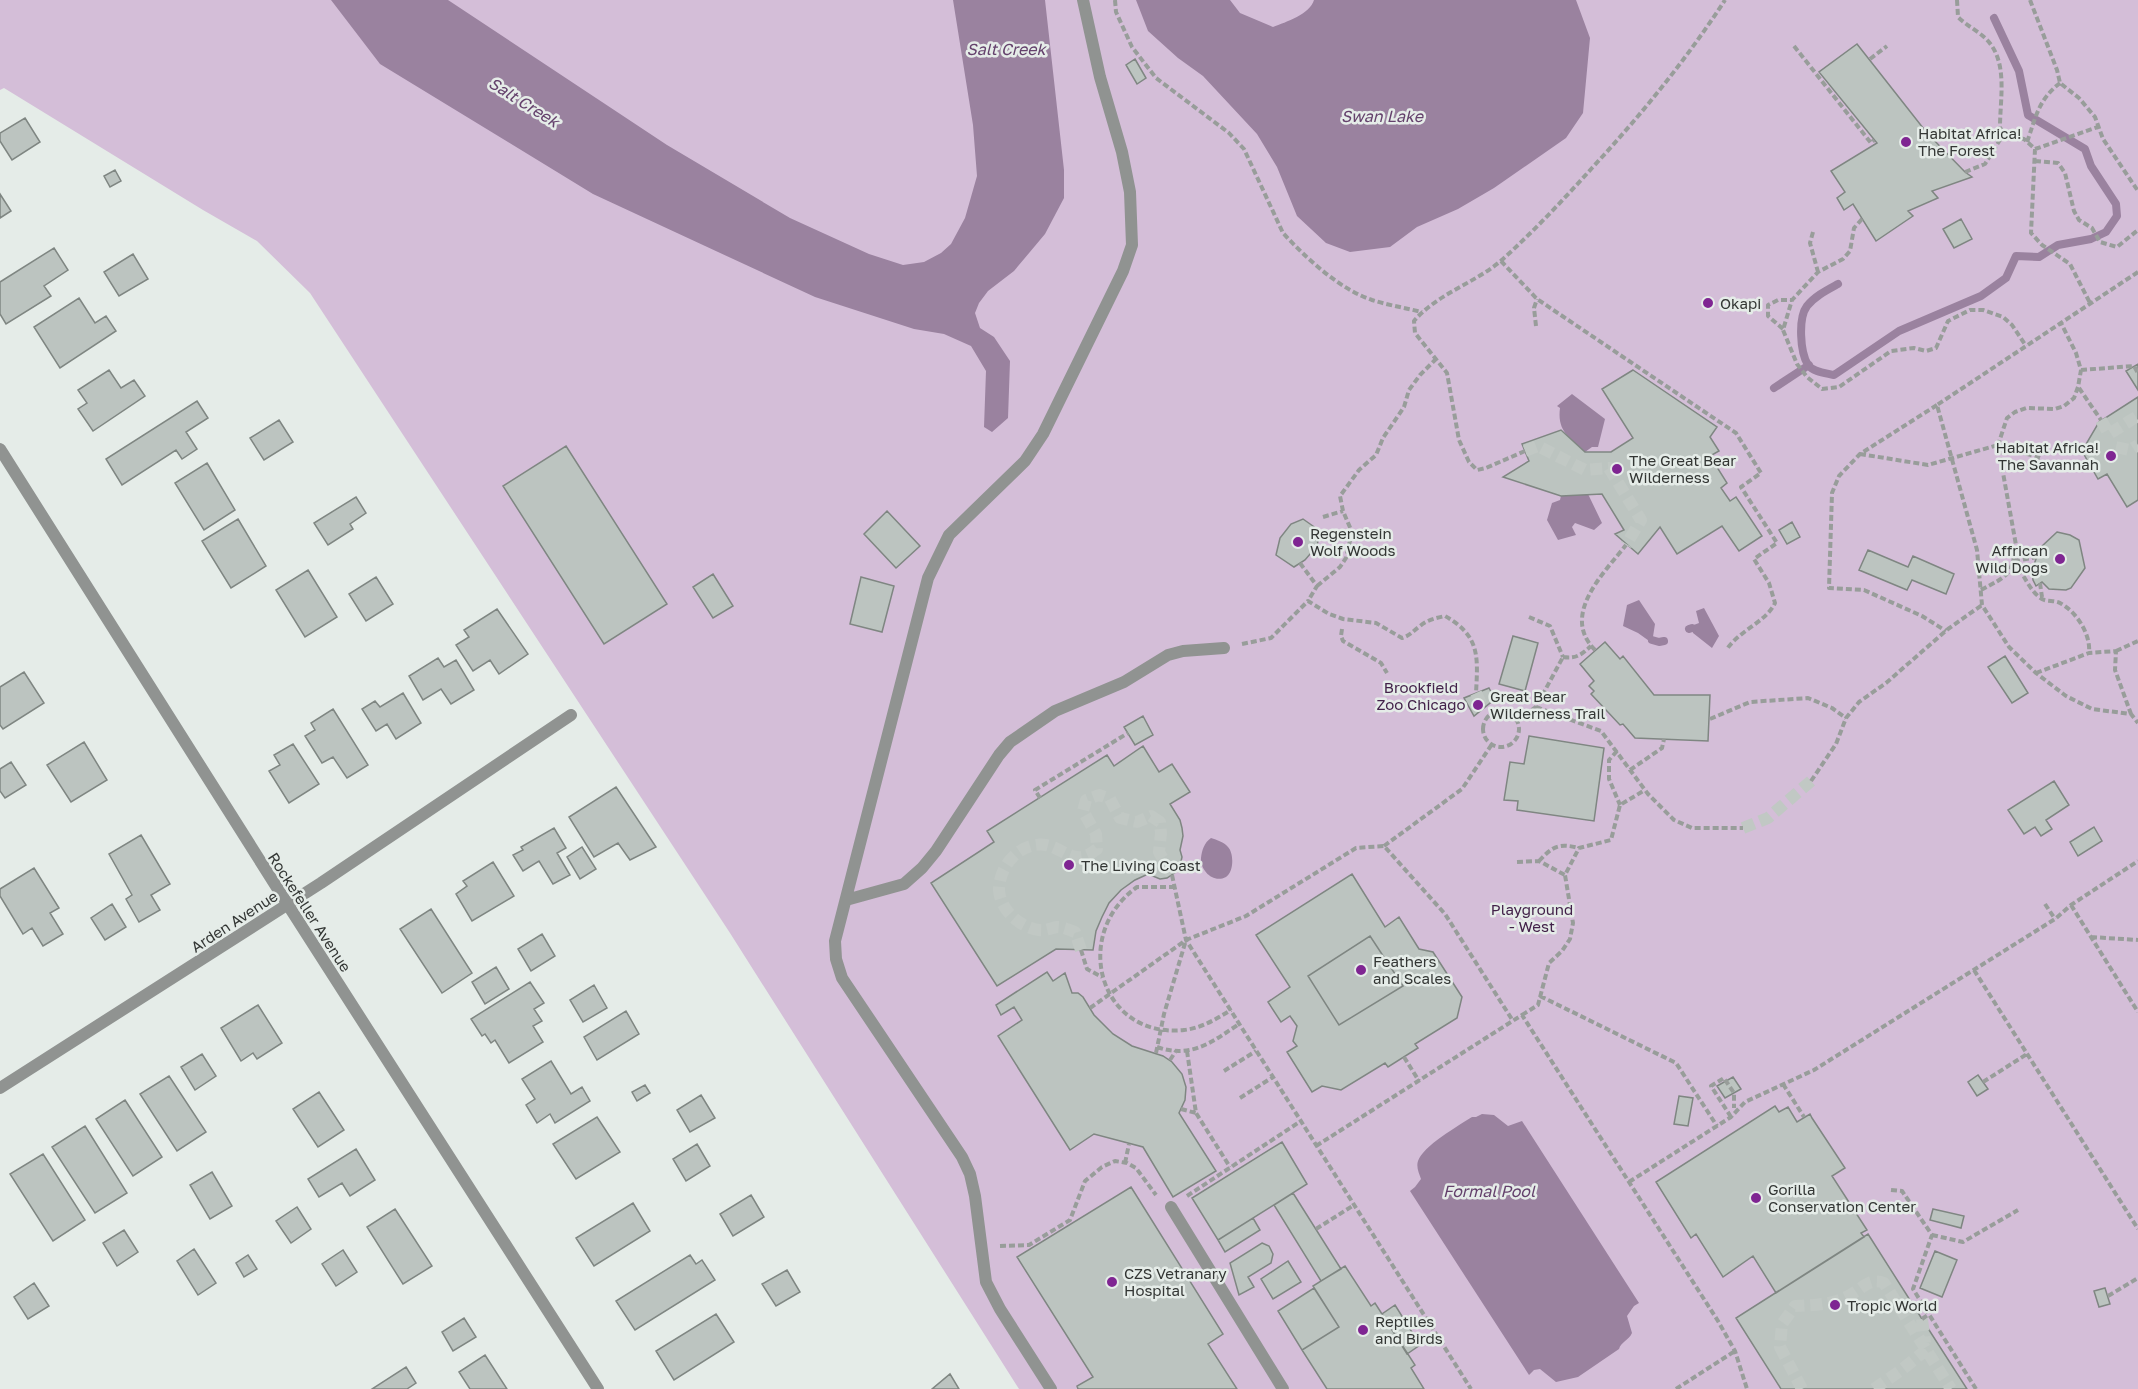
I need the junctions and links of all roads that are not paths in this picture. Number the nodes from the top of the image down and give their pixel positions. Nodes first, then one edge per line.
1 (1083, 0) edge
2 (0, 449) edge
3 (1224, 648) road end
4 (571, 715) dead end
5 (846, 900) junction
6 (288, 905) junction
7 (0, 1088) edge
8 (1171, 1207) road end
9 (598, 1389) edge
10 (1051, 1389) edge
11 (1283, 1389) edge

1 - 5 street
2 - 6 street, Rockefeller Avenue
3 - 5 street
4 - 6 street, Arden Avenue
5 - 10 street
6 - 7 street, Arden Avenue
6 - 9 street, Rockefeller Avenue
8 - 11 street

